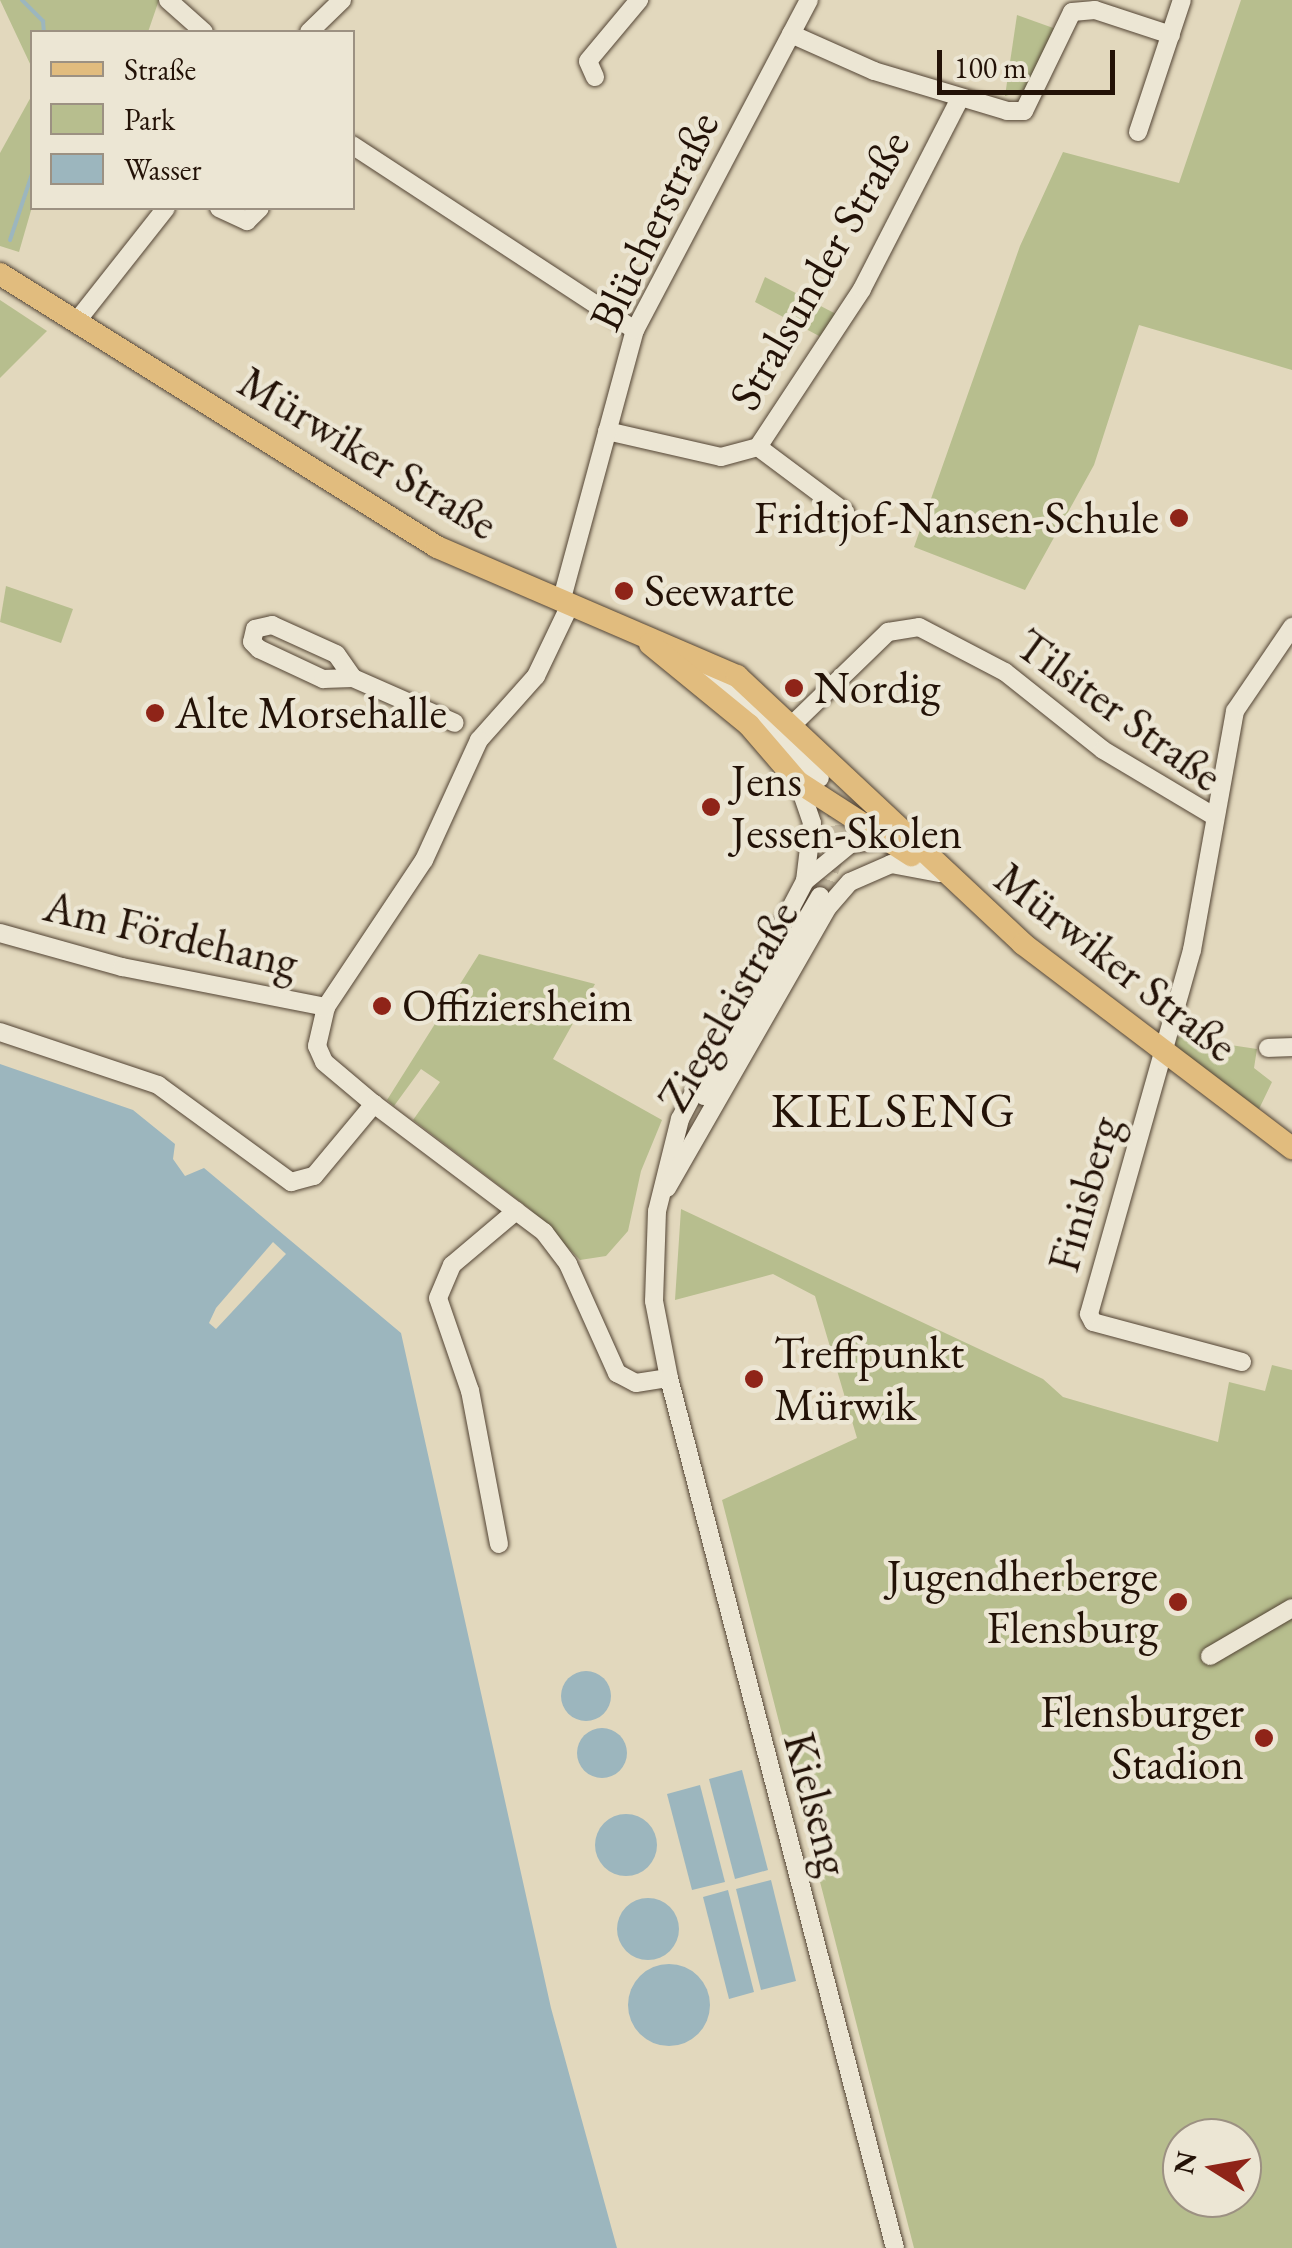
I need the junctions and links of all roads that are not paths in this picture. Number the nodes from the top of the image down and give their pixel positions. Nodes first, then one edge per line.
1 (168, 0) edge
2 (342, 0) edge
3 (639, 0) edge
4 (809, 0) edge
5 (1182, 0) edge
6 (1072, 6) edge
7 (202, 30) edge
8 (311, 30) edge
9 (791, 34) junction
10 (1171, 36) junction
11 (595, 78) dead end
12 (960, 98) junction
13 (1138, 132) dead end
14 (361, 150) edge
15 (164, 210) edge
16 (223, 210) edge
17 (258, 210) edge
18 (0, 274) edge
19 (76, 322) junction
20 (635, 330) junction
21 (608, 431) junction
22 (758, 448) junction
23 (846, 512) dead end
24 (565, 603) junction
25 (1292, 627) edge
26 (632, 630) junction
27 (694, 654) junction
28 (352, 678) junction
29 (792, 725) junction
30 (479, 740) junction
31 (809, 780) junction
32 (1212, 815) junction
33 (884, 839) junction
34 (933, 866) junction
35 (805, 882) junction
36 (820, 896) tunnel mouth
37 (0, 933) edge
38 (326, 1008) junction
39 (0, 1032) edge
40 (1268, 1048) dead end
41 (1292, 1048) edge
42 (1163, 1054) junction
43 (374, 1104) junction
44 (1292, 1148) edge
45 (659, 1202) junction
46 (516, 1211) junction
47 (1242, 1362) dead end
48 (668, 1378) junction
49 (499, 1544) dead end
50 (1292, 1608) edge
51 (1210, 1656) dead end
52 (894, 2248) edge

1 - 7 street
2 - 8 street
3 - 11 street
4 - 9 street, Blücherstraße
5 - 10 street
6 - 10 street
6 - 12 street
9 - 12 street
9 - 20 street, Blücherstraße
10 - 13 street
12 - 22 street, Stralsunder Straße
14 - 20 street
15 - 19 street
16 - 17 street
18 - 19 main road, Mürwiker Straße
19 - 24 main road, Mürwiker Straße
20 - 21 street, Blücherstraße
21 - 22 street, Stralsunder Straße
21 - 24 street, Blücherstraße
22 - 23 street
24 - 26 main road, Mürwiker Straße
24 - 30 street, Blücherstraße
25 - 32 street
26 - 27 main road, Mürwiker Straße
26 - 31 main road, Mürwiker Straße
27 - 29 main road, Mürwiker Straße
27 - 31 street, Ziegeleistraße
28 - 28 street
28 - 30 street
29 - 32 street, Tilsiter Straße
29 - 34 main road, Mürwiker Straße
30 - 38 street, Blücherstraße
31 - 33 main road, Mürwiker Straße
31 - 35 street, Ziegeleistraße
32 - 42 street, Tilsiter Straße
33 - 34 main road, Mürwiker Straße
33 - 35 street, Ziegeleistraße
34 - 42 main road, Mürwiker Straße
34 - 45 street, Ziegeleistraße
35 - 45 street, Ziegeleistraße
36 - 45 street, Ziegeleistraße
37 - 38 street, Am Fördehang
38 - 43 street
39 - 43 street
40 - 41 street
42 - 44 main road, Mürwiker Straße
42 - 47 street, Finisberg
43 - 46 street
45 - 48 street, Ziegeleistraße
46 - 48 street
46 - 49 street
48 - 52 street, Kielseng
50 - 51 street

